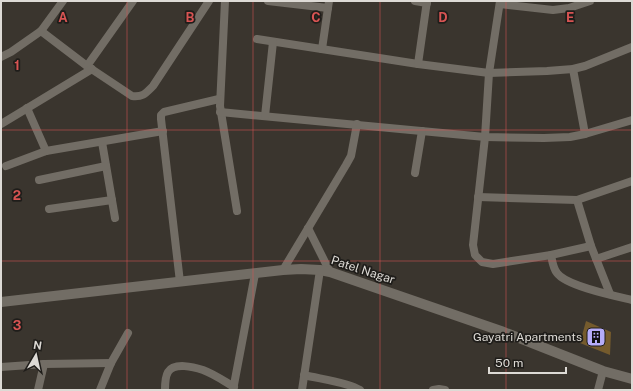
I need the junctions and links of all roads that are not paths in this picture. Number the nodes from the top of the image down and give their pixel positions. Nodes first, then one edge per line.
1 (63, 1) edge
2 (133, 1) edge
3 (209, 1) edge
4 (225, 1) edge
5 (268, 1) edge
6 (415, 1) edge
7 (590, 1) edge
8 (427, 2) edge
9 (500, 2) edge
10 (570, 4) edge
11 (329, 5) edge
12 (41, 31) junction
13 (257, 39) dead end
14 (273, 42) junction
15 (632, 47) edge
16 (322, 49) junction
17 (1, 57) edge
18 (418, 64) junction
19 (89, 68) junction
20 (572, 69) junction
21 (489, 73) junction
22 (219, 99) junction
23 (27, 108) junction
24 (220, 112) junction
25 (265, 116) junction
26 (632, 120) edge
27 (1, 124) edge
28 (357, 124) junction
29 (422, 130) junction
30 (163, 131) junction
31 (585, 134) junction
32 (486, 137) junction
33 (102, 142) junction
34 (46, 151) junction
35 (6, 166) dead end
36 (106, 166) junction
37 (415, 173) dead end
38 (39, 180) dead end
39 (632, 181) edge
40 (478, 197) junction
41 (112, 200) junction
42 (577, 200) junction
43 (49, 209) dead end
44 (237, 211) dead end
45 (115, 218) dead end
46 (308, 228) junction
47 (591, 246) junction
48 (632, 248) edge
49 (551, 255) junction
50 (596, 259) junction
51 (282, 270) junction
52 (325, 271) junction
53 (255, 274) junction
54 (180, 282) junction
55 (610, 294) junction
56 (632, 300) edge
57 (1, 302) edge
58 (128, 333) dead end
59 (111, 363) junction
60 (44, 364) junction
61 (1, 367) edge
62 (603, 371) junction
63 (304, 375) junction
64 (632, 379) edge
65 (233, 388) edge
66 (38, 390) edge
67 (100, 390) edge
68 (164, 390) edge
69 (302, 390) edge
70 (360, 390) edge
71 (433, 390) edge
72 (445, 390) edge
73 (598, 390) edge

1 - 12 street
2 - 19 street
3 - 19 street
4 - 22 street
5 - 11 street
6 - 8 street
7 - 10 street
8 - 18 street
9 - 10 street
9 - 21 street
11 - 16 street
12 - 17 street
12 - 19 street
13 - 14 street
14 - 16 street
14 - 25 street
15 - 20 street
16 - 18 street
18 - 21 street
19 - 23 street
20 - 21 street
20 - 31 street
21 - 32 street
22 - 24 street
22 - 30 street
23 - 27 street
23 - 34 street
24 - 25 street
24 - 44 street
25 - 28 street
26 - 31 street
28 - 29 street
28 - 46 street
29 - 32 street
29 - 37 street
30 - 33 street
30 - 54 street
31 - 32 street
32 - 40 street
33 - 34 street
33 - 36 street
34 - 35 street
36 - 38 street
36 - 41 street
39 - 42 street
40 - 42 street
40 - 49 street
41 - 43 street
41 - 45 street
42 - 47 street
46 - 51 street
46 - 52 street
47 - 49 street
47 - 50 street
48 - 50 street
49 - 55 street
50 - 55 street
51 - 52 street, Patel Nagar
51 - 53 street, Patel Nagar
52 - 62 street, Patel Nagar
52 - 63 street
53 - 54 street, Patel Nagar
53 - 65 street
54 - 57 street, Patel Nagar
55 - 56 street
58 - 59 street
59 - 60 street
59 - 67 street
60 - 61 street
60 - 66 street
62 - 64 street, Patel Nagar
62 - 73 street
63 - 69 street
63 - 70 street
65 - 68 street
71 - 72 street

